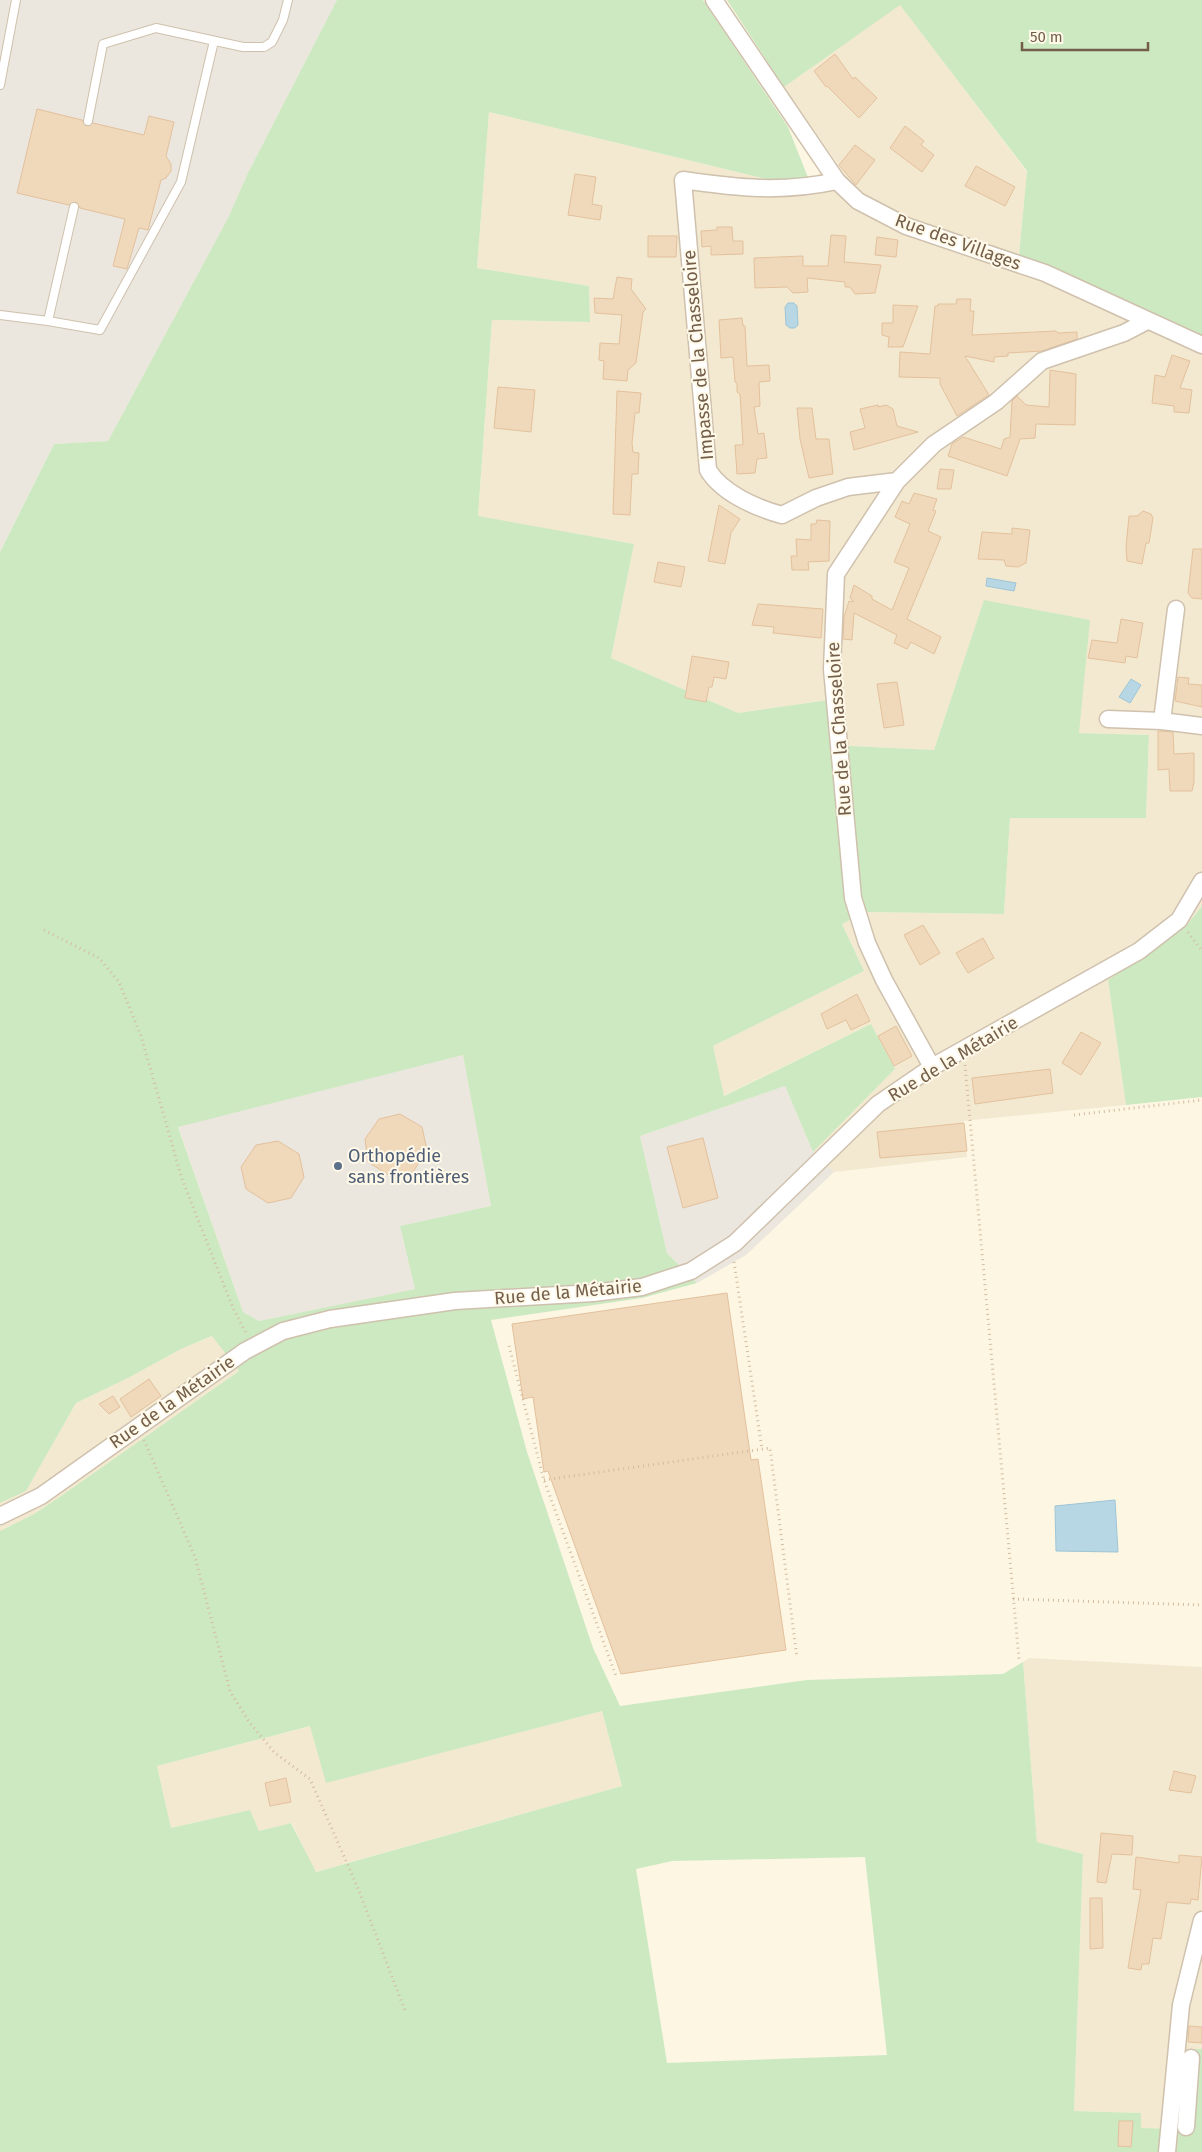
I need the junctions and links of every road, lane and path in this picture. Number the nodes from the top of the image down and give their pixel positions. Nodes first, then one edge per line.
1 (16, 0) edge
2 (288, 0) edge
3 (714, 0) edge
4 (214, 41) junction
5 (0, 85) edge
6 (88, 121) dead end
7 (837, 181) junction
8 (74, 207) dead end
9 (0, 315) edge
10 (48, 321) junction
11 (1147, 321) junction
12 (1202, 345) edge
13 (897, 481) junction
14 (1176, 609) dead end
15 (1108, 719) dead end
16 (1162, 721) junction
17 (1202, 726) edge
18 (1202, 881) edge
19 (1179, 920) junction
20 (44, 930) dead end
21 (1202, 951) edge
22 (964, 1049) junction
23 (932, 1067) junction
24 (1202, 1100) edge
25 (1074, 1116) dead end
26 (725, 1249) junction
27 (254, 1346) junction
28 (508, 1346) dead end
29 (138, 1426) junction
30 (762, 1449) junction
31 (544, 1480) junction
32 (0, 1516) edge
33 (1013, 1599) junction
34 (1202, 1605) edge
35 (797, 1658) dead end
36 (1018, 1659) dead end
37 (616, 1676) dead end
38 (1202, 1920) edge
39 (406, 2013) dead end
40 (1191, 2058) dead end
41 (1169, 2126) junction
42 (1194, 2127) edge
43 (1167, 2152) edge

1 - 5 lane
2 - 4 lane
3 - 7 street, Rue des Villages
4 - 6 lane
4 - 10 lane
7 - 11 street, Rue des Villages
7 - 13 street, Impasse de la Chasseloire
8 - 10 lane
9 - 10 lane
11 - 12 street, Rue des Villages
11 - 13 street, Rue de la Chasseloire
13 - 23 street, Rue de la Chasseloire
14 - 16 street
15 - 16 street
16 - 17 street
18 - 19 street, Rue de la Métairie
19 - 21 path
19 - 22 street, Rue de la Métairie
20 - 27 path
22 - 23 street, Rue de la Métairie
22 - 33 path
23 - 26 street, Rue de la Métairie
24 - 25 path
26 - 27 street, Rue de la Métairie
26 - 30 path
27 - 29 street, Rue de la Métairie
28 - 31 path
29 - 32 street, Rue de la Métairie
29 - 39 path
30 - 31 path
30 - 35 path
31 - 37 path
33 - 34 path
33 - 36 path
38 - 41 street
40 - 42 street
41 - 42 street
41 - 43 street

